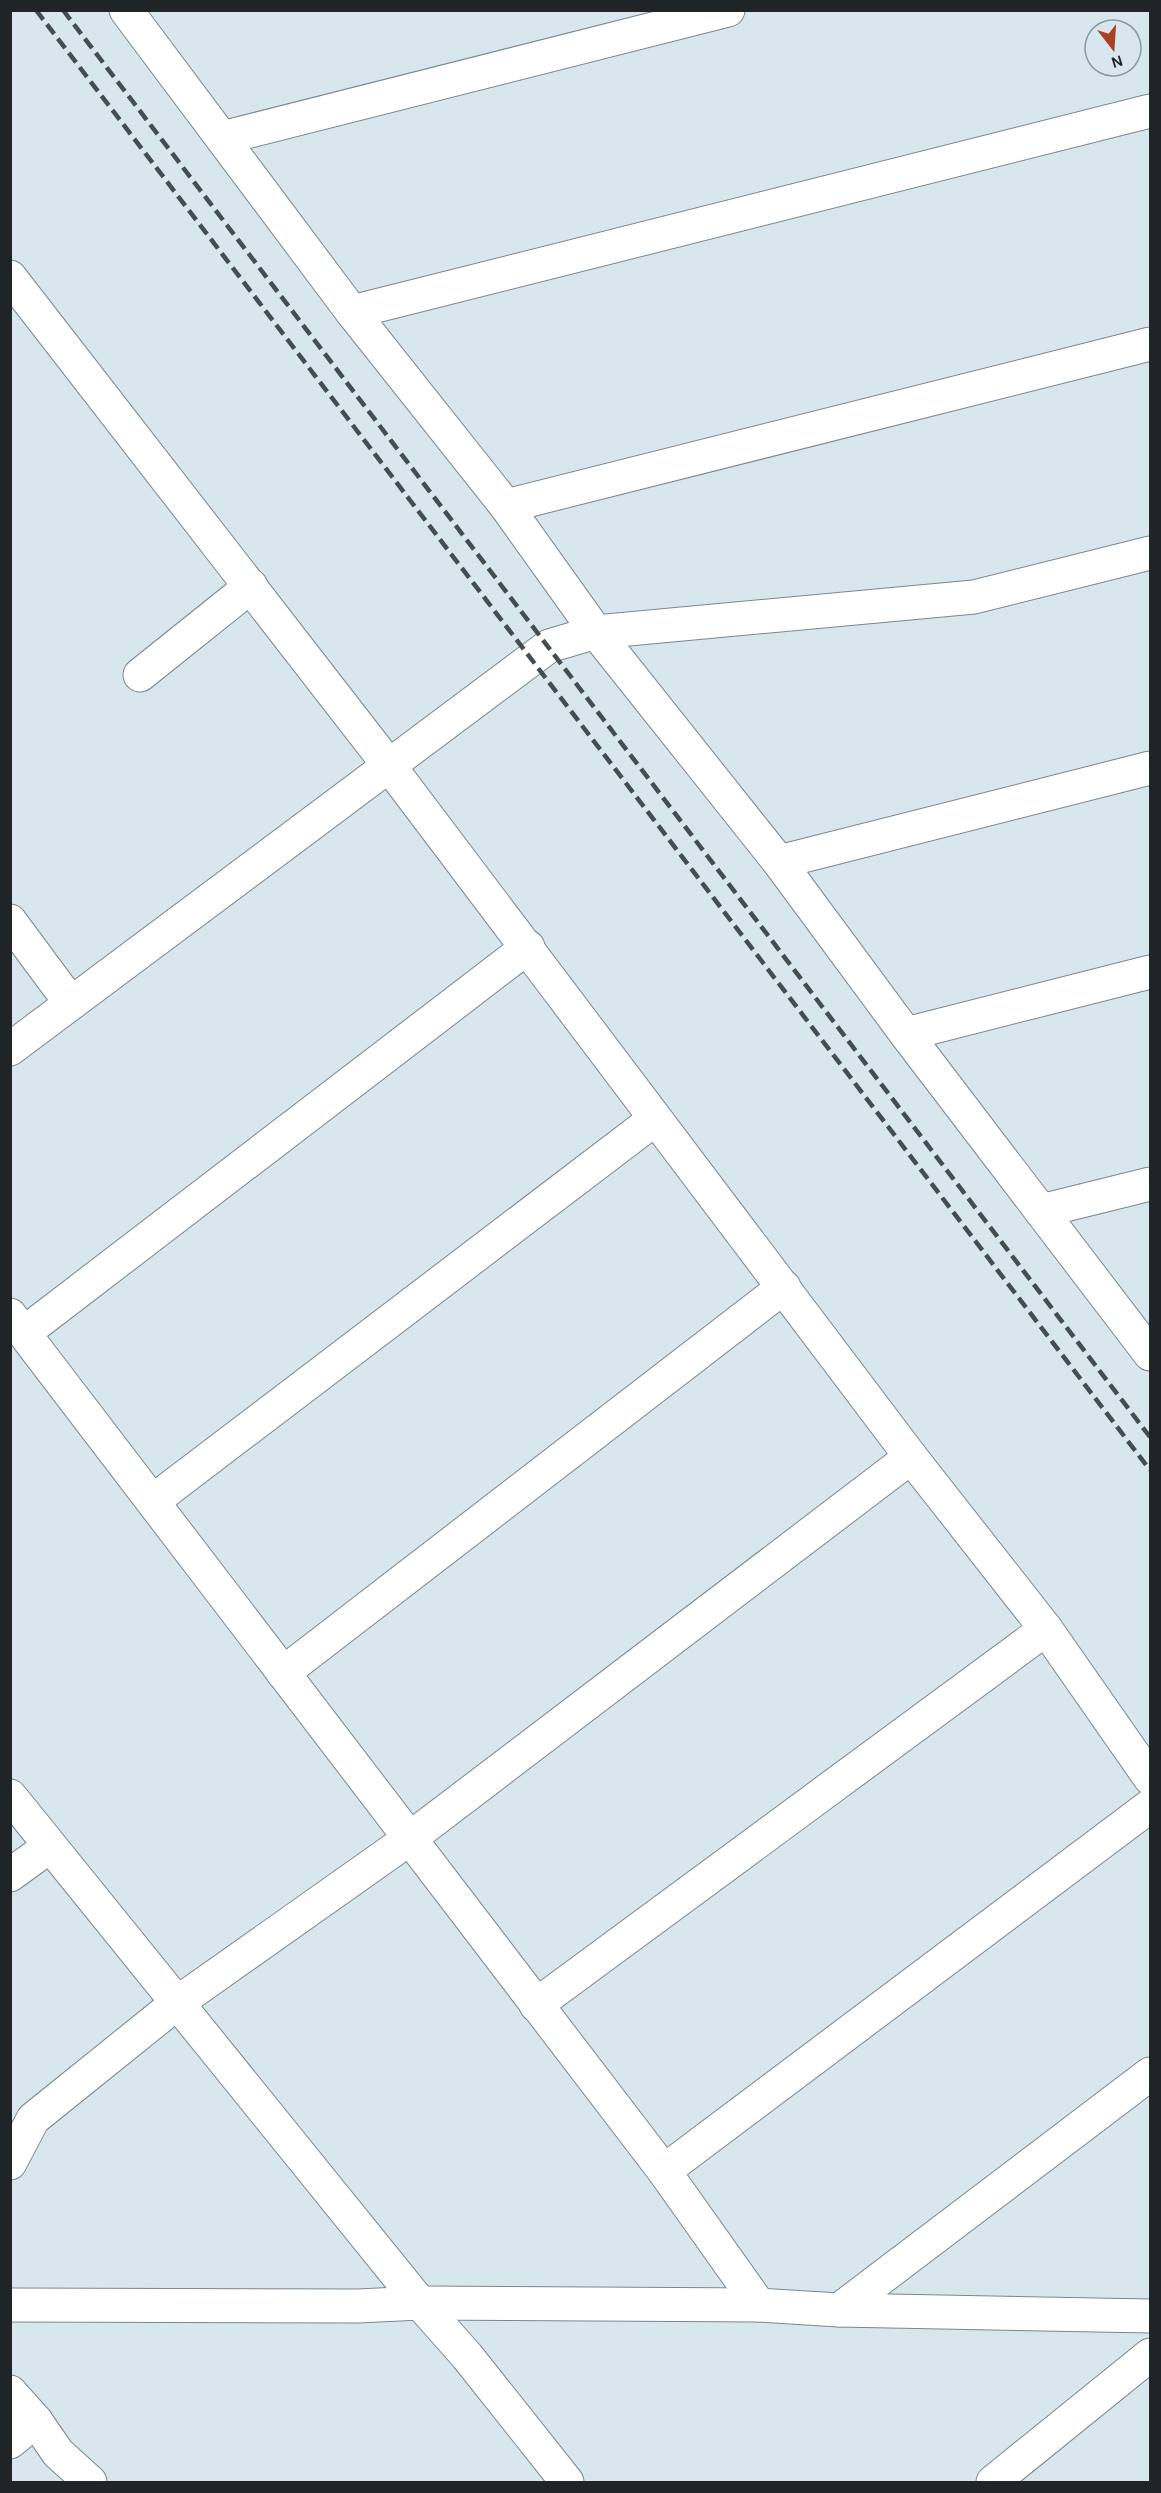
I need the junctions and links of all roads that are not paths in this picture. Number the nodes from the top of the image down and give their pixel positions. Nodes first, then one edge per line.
1 (126, 10) edge
2 (711, 13) edge
3 (1150, 111) edge
4 (222, 138) junction
5 (10, 277) edge
6 (352, 312) junction
7 (1150, 344) edge
8 (506, 506) junction
9 (1150, 553) edge
10 (251, 586) junction
11 (596, 632) junction
12 (140, 675) dead end
13 (390, 767) junction
14 (1150, 768) edge
15 (779, 862) junction
16 (10, 921) edge
17 (528, 947) junction
18 (1150, 972) edge
19 (70, 1002) junction
20 (906, 1034) junction
21 (10, 1049) edge
22 (655, 1119) junction
23 (1150, 1184) edge
24 (1041, 1211) junction
25 (784, 1287) junction
26 (17, 1324) edge
27 (1150, 1354) edge
28 (911, 1457) junction
29 (153, 1501) junction
30 (1046, 1629) junction
31 (283, 1673) junction
32 (1150, 1778) edge
33 (10, 1796) edge
34 (1150, 1806) edge
35 (409, 1839) junction
36 (50, 1846) junction
37 (10, 1875) edge
38 (177, 2003) junction
39 (536, 2004) junction
40 (1150, 2074) edge
41 (10, 2163) edge
42 (664, 2171) junction
43 (420, 2302) junction
44 (10, 2305) edge
45 (759, 2305) junction
46 (839, 2310) junction
47 (1150, 2316) edge
48 (1150, 2355) edge
49 (10, 2392) edge
50 (36, 2421) junction
51 (10, 2442) edge
52 (55, 2468) edge
53 (90, 2482) edge
54 (567, 2482) edge
55 (993, 2482) edge

1 - 4 street
2 - 4 street
3 - 6 street
4 - 6 street
5 - 10 street
6 - 8 street
7 - 8 street
8 - 11 street
9 - 11 street
10 - 12 street
10 - 13 street
11 - 13 street
11 - 15 street
13 - 17 street
13 - 19 street
14 - 15 street
15 - 20 street
16 - 19 street
17 - 22 street
17 - 26 street
18 - 20 street
19 - 21 street
20 - 24 street
22 - 25 street
22 - 29 street
23 - 24 street
24 - 27 street
25 - 28 street
25 - 31 street
26 - 29 street
28 - 30 street
28 - 35 street
29 - 31 street
30 - 32 street
30 - 39 street
31 - 35 street
33 - 36 street
34 - 42 street
35 - 38 street
35 - 39 street
36 - 37 street
36 - 38 street
38 - 41 street
38 - 43 street
39 - 42 street
40 - 46 street
42 - 45 street
43 - 44 street
43 - 45 street
43 - 54 street
45 - 46 street
46 - 47 street
48 - 55 street
49 - 50 street
50 - 51 street
50 - 52 street
52 - 53 street

